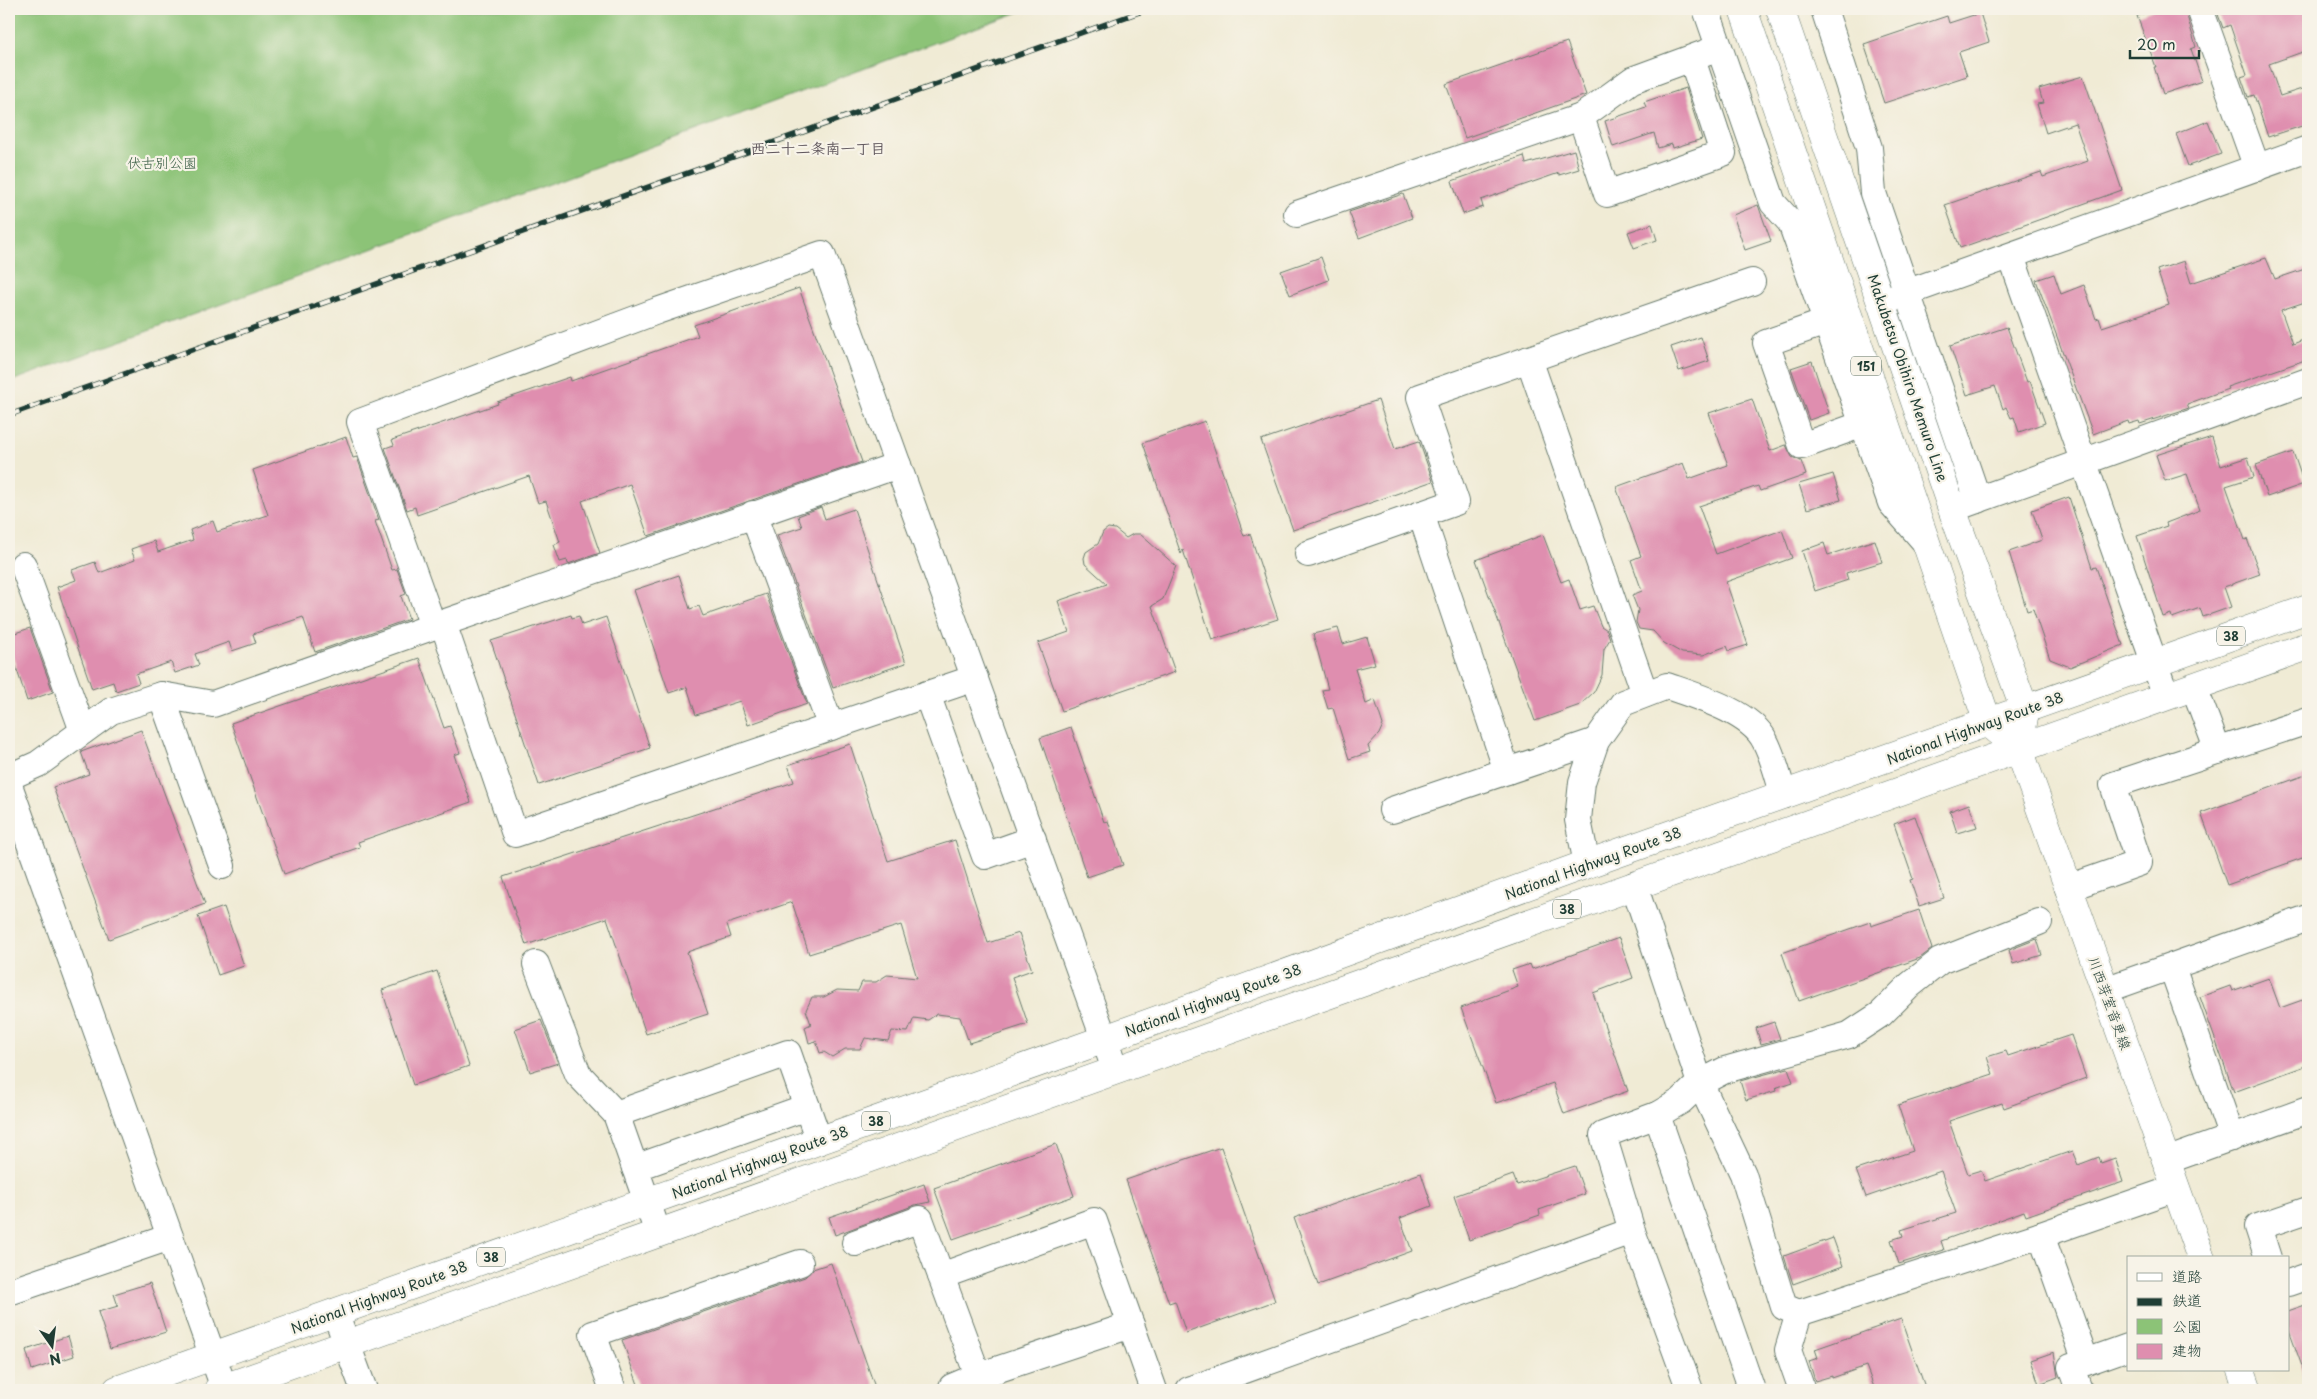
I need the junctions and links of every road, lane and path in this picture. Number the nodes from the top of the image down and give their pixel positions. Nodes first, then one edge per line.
1 (1706, 9) edge
2 (1743, 9) edge
3 (1780, 9) edge
4 (1824, 9) edge
5 (2200, 9) edge
6 (1719, 48) junction
7 (1692, 58) junction
8 (1581, 117) junction
9 (2308, 150) edge
10 (2257, 168) junction
11 (1298, 214) dead end
12 (2010, 256) junction
13 (1752, 282) dead end
14 (1908, 292) junction
15 (1882, 301) junction
16 (1826, 322) junction
17 (1529, 359) junction
18 (2308, 381) edge
19 (1863, 424) junction
20 (2083, 462) junction
21 (898, 465) junction
22 (1978, 500) junction
23 (1952, 509) junction
24 (753, 514) junction
25 (1421, 514) junction
26 (1928, 545) junction
27 (1308, 554) dead end
28 (23, 565) dead end
29 (2308, 609) edge
30 (438, 624) junction
31 (2308, 646) edge
32 (2154, 663) junction
33 (975, 678) junction
34 (2194, 686) junction
35 (927, 694) junction
36 (1645, 694) junction
37 (160, 695) junction
38 (2166, 696) junction
39 (2025, 710) junction
40 (2308, 721) edge
41 (1988, 723) junction
42 (830, 727) junction
43 (83, 731) junction
44 (1596, 741) junction
45 (2019, 749) junction
46 (2218, 751) junction
47 (1507, 771) junction
48 (9, 777) edge
49 (9, 785) edge
50 (1784, 795) junction
51 (1392, 810) dead end
52 (1033, 839) junction
53 (1587, 864) junction
54 (222, 866) dead end
55 (1634, 885) junction
56 (2068, 888) junction
57 (2308, 918) edge
58 (2040, 922) dead end
59 (536, 964) dead end
60 (2172, 967) junction
61 (2105, 990) junction
62 (1106, 1040) junction
63 (1115, 1070) junction
64 (1700, 1083) junction
65 (807, 1107) junction
66 (2308, 1110) edge
67 (616, 1114) junction
68 (1657, 1114) junction
69 (2232, 1138) junction
70 (819, 1141) junction
71 (2166, 1161) junction
72 (635, 1168) junction
73 (2176, 1188) junction
74 (647, 1202) junction
75 (2308, 1210) edge
76 (1632, 1231) junction
77 (658, 1233) junction
78 (2041, 1236) junction
79 (170, 1237) junction
80 (855, 1243) dead end
81 (2200, 1256) edge
82 (2267, 1256) edge
83 (800, 1263) dead end
84 (941, 1276) junction
85 (2308, 1276) edge
86 (2290, 1282) edge
87 (9, 1292) edge
88 (335, 1312) junction
89 (1800, 1312) junction
90 (1131, 1324) junction
91 (347, 1344) junction
92 (2127, 1347) edge
93 (212, 1356) junction
94 (2086, 1362) junction
95 (2242, 1372) edge
96 (978, 1376) junction
97 (221, 1389) edge
98 (116, 1390) edge
99 (364, 1390) edge
100 (613, 1390) edge
101 (953, 1390) edge
102 (1154, 1390) edge
103 (1190, 1390) edge
104 (1690, 1390) edge
105 (1752, 1390) edge
106 (1802, 1390) edge
107 (2079, 1390) edge
108 (2248, 1390) edge

1 - 6 street
2 - 26 main road, 151
3 - 15 main road, Makubetsu Obihiro Memuro Line / 151
4 - 14 street
5 - 10 street
6 - 7 street
6 - 16 street
7 - 8 street
7 - 8 street
8 - 11 street
9 - 10 street
10 - 12 street
12 - 14 street
12 - 20 street
13 - 17 street
14 - 15 street
14 - 22 street
15 - 23 main road, Makubetsu Obihiro Memuro Line / 151
16 - 19 street
16 - 19 street
17 - 25 street
17 - 36 street
18 - 20 street
19 - 26 street
20 - 22 street
20 - 32 street
21 - 24 street
21 - 30 street
21 - 33 street
22 - 23 street
23 - 39 main road, Makubetsu Obihiro Memuro Line / 151
24 - 30 street
24 - 42 street
25 - 27 street
25 - 47 street
26 - 41 main road, 151
28 - 43 street
29 - 32 main road, National Highway Route 38 / 38
30 - 37 street
30 - 42 street
31 - 34 main road, 38
32 - 38 street
32 - 39 main road, National Highway Route 38 / 38
33 - 35 street
33 - 52 street
34 - 38 main road, 38
34 - 46 street
35 - 42 street
35 - 52 street
36 - 44 street
36 - 50 street
37 - 43 street
37 - 54 street
38 - 45 main road, 38
39 - 41 main road, National Highway Route 38 / 38
39 - 45 main road, Makubetsu Obihiro Memuro Line / 151
40 - 46 street
41 - 45 main road
41 - 50 main road, National Highway Route 38 / 38
43 - 48 street
44 - 47 street
44 - 53 street
45 - 55 main road, 38
45 - 56 main road, 川西芽室音更線
46 - 56 street
47 - 51 street
49 - 79 street
50 - 53 main road, National Highway Route 38 / 38
52 - 62 street
53 - 62 main road, National Highway Route 38 / 38
55 - 63 main road, 38
55 - 64 street
56 - 61 main road, 川西芽室音更線
57 - 60 street
58 - 64 street
59 - 67 street
60 - 61 street
60 - 69 street
61 - 71 main road, 川西芽室音更線
62 - 63 street
62 - 70 main road, National Highway Route 38 / 38
63 - 77 main road, 38
64 - 68 street
64 - 89 street
65 - 67 street
65 - 70 street
65 - 72 street
66 - 69 street
67 - 72 street
68 - 76 street
68 - 105 street
69 - 71 street
70 - 74 main road, National Highway Route 38 / 38
71 - 73 main road, 川西芽室音更線
72 - 74 street
73 - 78 street
73 - 81 main road, 川西芽室音更線
74 - 77 street
74 - 88 main road, National Highway Route 38 / 38
75 - 82 street
76 - 103 street
76 - 104 street
77 - 91 main road, 38
78 - 89 street
78 - 94 street
79 - 87 street
79 - 93 street
80 - 84 street
83 - 100 street
84 - 90 street
84 - 96 street
85 - 86 street
88 - 91 street
88 - 93 main road, National Highway Route 38 / 38
89 - 106 street
90 - 96 street
90 - 102 street
91 - 97 main road, 38
91 - 99 street
92 - 94 street
93 - 97 street
93 - 98 main road, National Highway Route 38 / 38
94 - 107 street
95 - 108 main road
96 - 101 street

